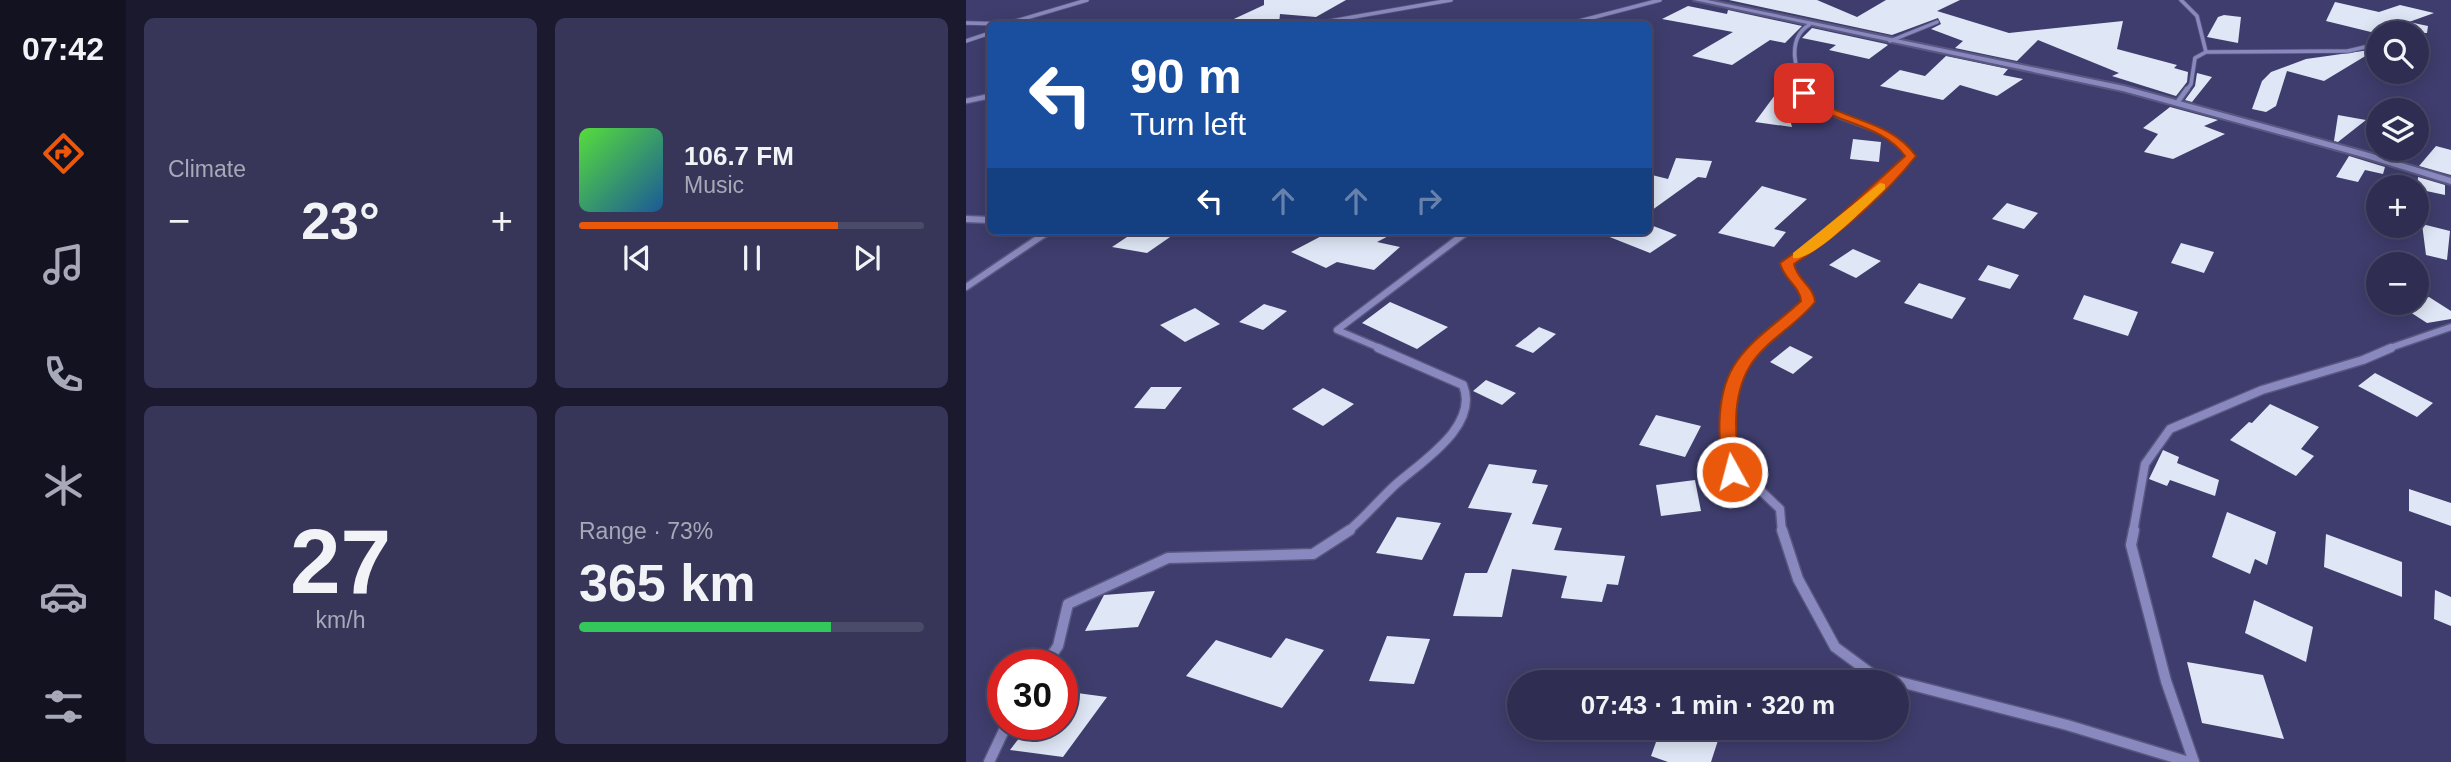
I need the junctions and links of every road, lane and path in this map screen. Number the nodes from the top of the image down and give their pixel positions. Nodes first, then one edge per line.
1 (1087, 0) edge
2 (1451, 0) edge
3 (1660, 0) edge
4 (1697, 0) edge
5 (2181, 0) edge
6 (1017, 21) edge
7 (1330, 21) edge
8 (1580, 21) edge
9 (1937, 22) dead end
10 (966, 23) edge
11 (987, 24) edge
12 (1809, 25) junction
13 (987, 34) edge
14 (1890, 40) junction
15 (966, 41) edge
16 (2366, 47) edge
17 (2206, 52) junction
18 (987, 97) edge
19 (966, 102) edge
20 (2177, 103) junction
21 (2451, 181) edge
22 (966, 219) edge
23 (987, 220) edge
24 (1043, 235) edge
25 (1463, 235) edge
26 (966, 287) edge
27 (2451, 327) edge
28 (1056, 649) edge
29 (999, 740) edge
30 (989, 762) edge
31 (2192, 762) edge

1 - 6 street
2 - 7 street
3 - 8 street
4 - 12 main road
5 - 17 street
9 - 14 street
10 - 11 street
12 - 14 main road
12 - 31 street
13 - 15 street
14 - 20 main road
16 - 17 street
17 - 20 street
18 - 19 street
20 - 21 main road
22 - 23 street
24 - 26 street
25 - 28 street
27 - 31 street
29 - 30 street

